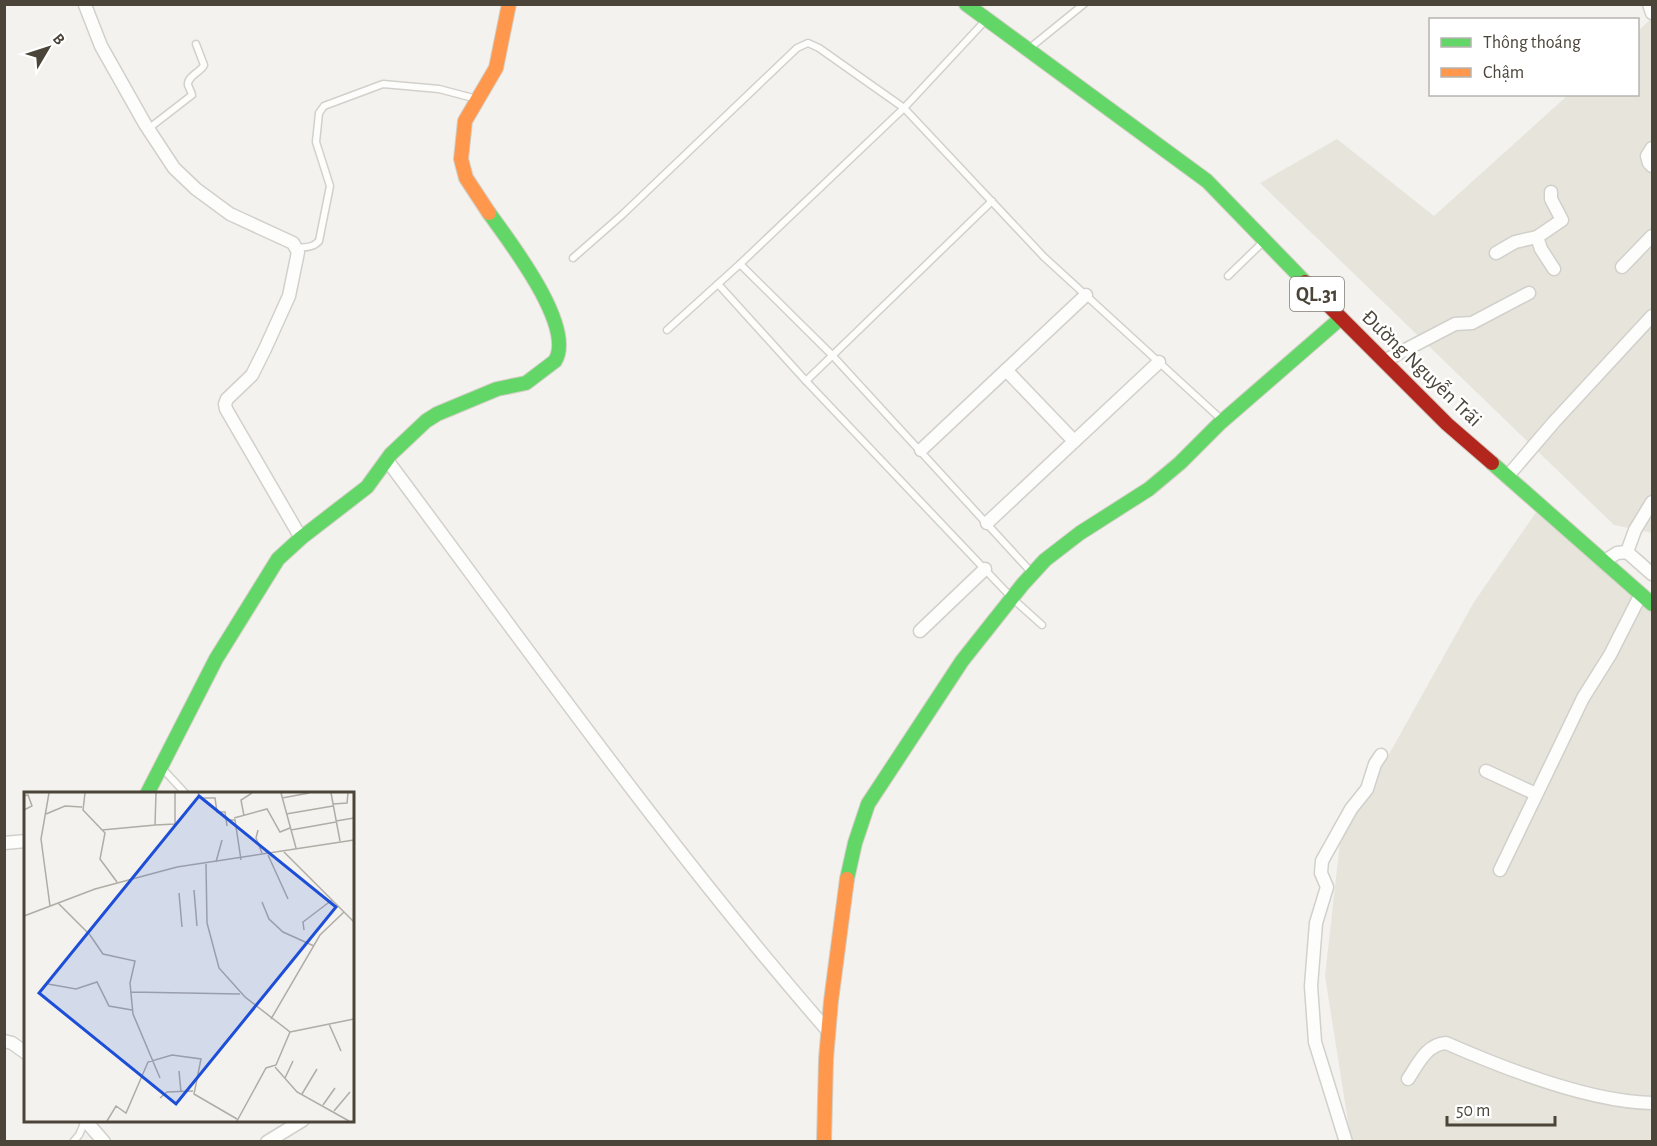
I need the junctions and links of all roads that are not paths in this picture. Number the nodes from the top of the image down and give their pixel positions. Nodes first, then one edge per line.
1 (509, 4) edge
2 (966, 4) edge
3 (1084, 4) edge
4 (1649, 4) edge
5 (85, 5) edge
6 (1653, 13) edge
7 (986, 19) junction
8 (196, 44) dead end
9 (1028, 50) junction
10 (477, 99) junction
11 (904, 108) junction
12 (148, 129) junction
13 (1653, 148) edge
14 (1653, 166) edge
15 (1551, 192) dead end
16 (992, 201) junction
17 (1537, 237) junction
18 (1652, 239) edge
19 (1265, 240) junction
20 (297, 248) junction
21 (1496, 253) dead end
22 (573, 258) dead end
23 (740, 264) junction
24 (1622, 267) dead end
25 (1554, 269) dead end
26 (1228, 276) dead end
27 (718, 284) junction
28 (1529, 293) dead end
29 (1086, 295) junction
30 (1653, 316) edge
31 (1341, 318) junction
32 (667, 330) dead end
33 (832, 355) junction
34 (1384, 361) junction
35 (1159, 362) junction
36 (1006, 370) junction
37 (806, 381) junction
38 (1223, 421) junction
39 (1074, 441) junction
40 (921, 450) junction
41 (387, 460) junction
42 (1507, 477) junction
43 (1653, 502) edge
44 (987, 523) junction
45 (301, 538) junction
46 (1627, 552) junction
47 (1603, 562) junction
48 (985, 569) junction
49 (1033, 573) junction
50 (1653, 574) edge
51 (1641, 594) junction
52 (1012, 598) junction
53 (1653, 604) edge
54 (1042, 625) dead end
55 (920, 631) dead end
56 (1381, 755) dead end
57 (161, 766) junction
58 (1486, 771) dead end
59 (148, 792) edge
60 (184, 792) edge
61 (1536, 794) junction
62 (24, 841) edge
63 (4, 843) edge
64 (1500, 870) dead end
65 (828, 1031) junction
66 (4, 1041) edge
67 (24, 1052) edge
68 (1408, 1079) dead end
69 (1653, 1103) edge
70 (84, 1122) edge
71 (87, 1122) edge
72 (300, 1122) edge
73 (73, 1142) edge
74 (104, 1142) edge
75 (267, 1142) edge
76 (824, 1142) edge
77 (1346, 1142) edge

1 - 10 main road
2 - 7 main road, Đường Nguyễn Trãi / QL.31
3 - 9 lane
4 - 6 street
5 - 12 street
7 - 9 main road, Đường Nguyễn Trãi / QL.31
7 - 11 lane
8 - 12 lane
9 - 19 main road, Đường Nguyễn Trãi / QL.31
10 - 20 lane
10 - 41 main road
11 - 16 lane
11 - 22 lane
11 - 23 lane
12 - 20 street
13 - 14 street
15 - 17 street
16 - 29 lane
16 - 33 lane
17 - 21 street
17 - 25 street
18 - 24 street
19 - 26 lane
19 - 31 main road, Đường Nguyễn Trãi / QL.31
20 - 45 street
23 - 27 lane
23 - 33 lane
27 - 32 lane
27 - 37 lane
28 - 34 street
29 - 35 lane
29 - 36 street
30 - 42 street
31 - 34 main road, Đường Nguyễn Trãi / QL.31
31 - 38 main road
33 - 37 lane
33 - 40 lane
34 - 42 main road, Đường Nguyễn Trãi / QL.31
35 - 38 lane
35 - 39 street
36 - 39 street
36 - 40 street
37 - 48 lane
38 - 49 main road
39 - 44 street
40 - 44 lane
41 - 45 main road
41 - 65 street
42 - 47 main road, Đường Nguyễn Trãi / QL.31
43 - 46 street
44 - 49 lane
45 - 57 main road
46 - 47 street
46 - 50 street
47 - 51 main road, Đường Nguyễn Trãi / QL.31
48 - 52 lane
48 - 55 street
49 - 52 main road
51 - 53 main road, Đường Nguyễn Trãi / QL.31
51 - 61 street
52 - 54 lane
52 - 65 main road
56 - 77 street
57 - 59 main road
57 - 60 lane
58 - 61 street
61 - 64 street
62 - 63 street
65 - 76 main road
66 - 67 street
68 - 69 street
70 - 73 lane
71 - 74 street
72 - 75 street

